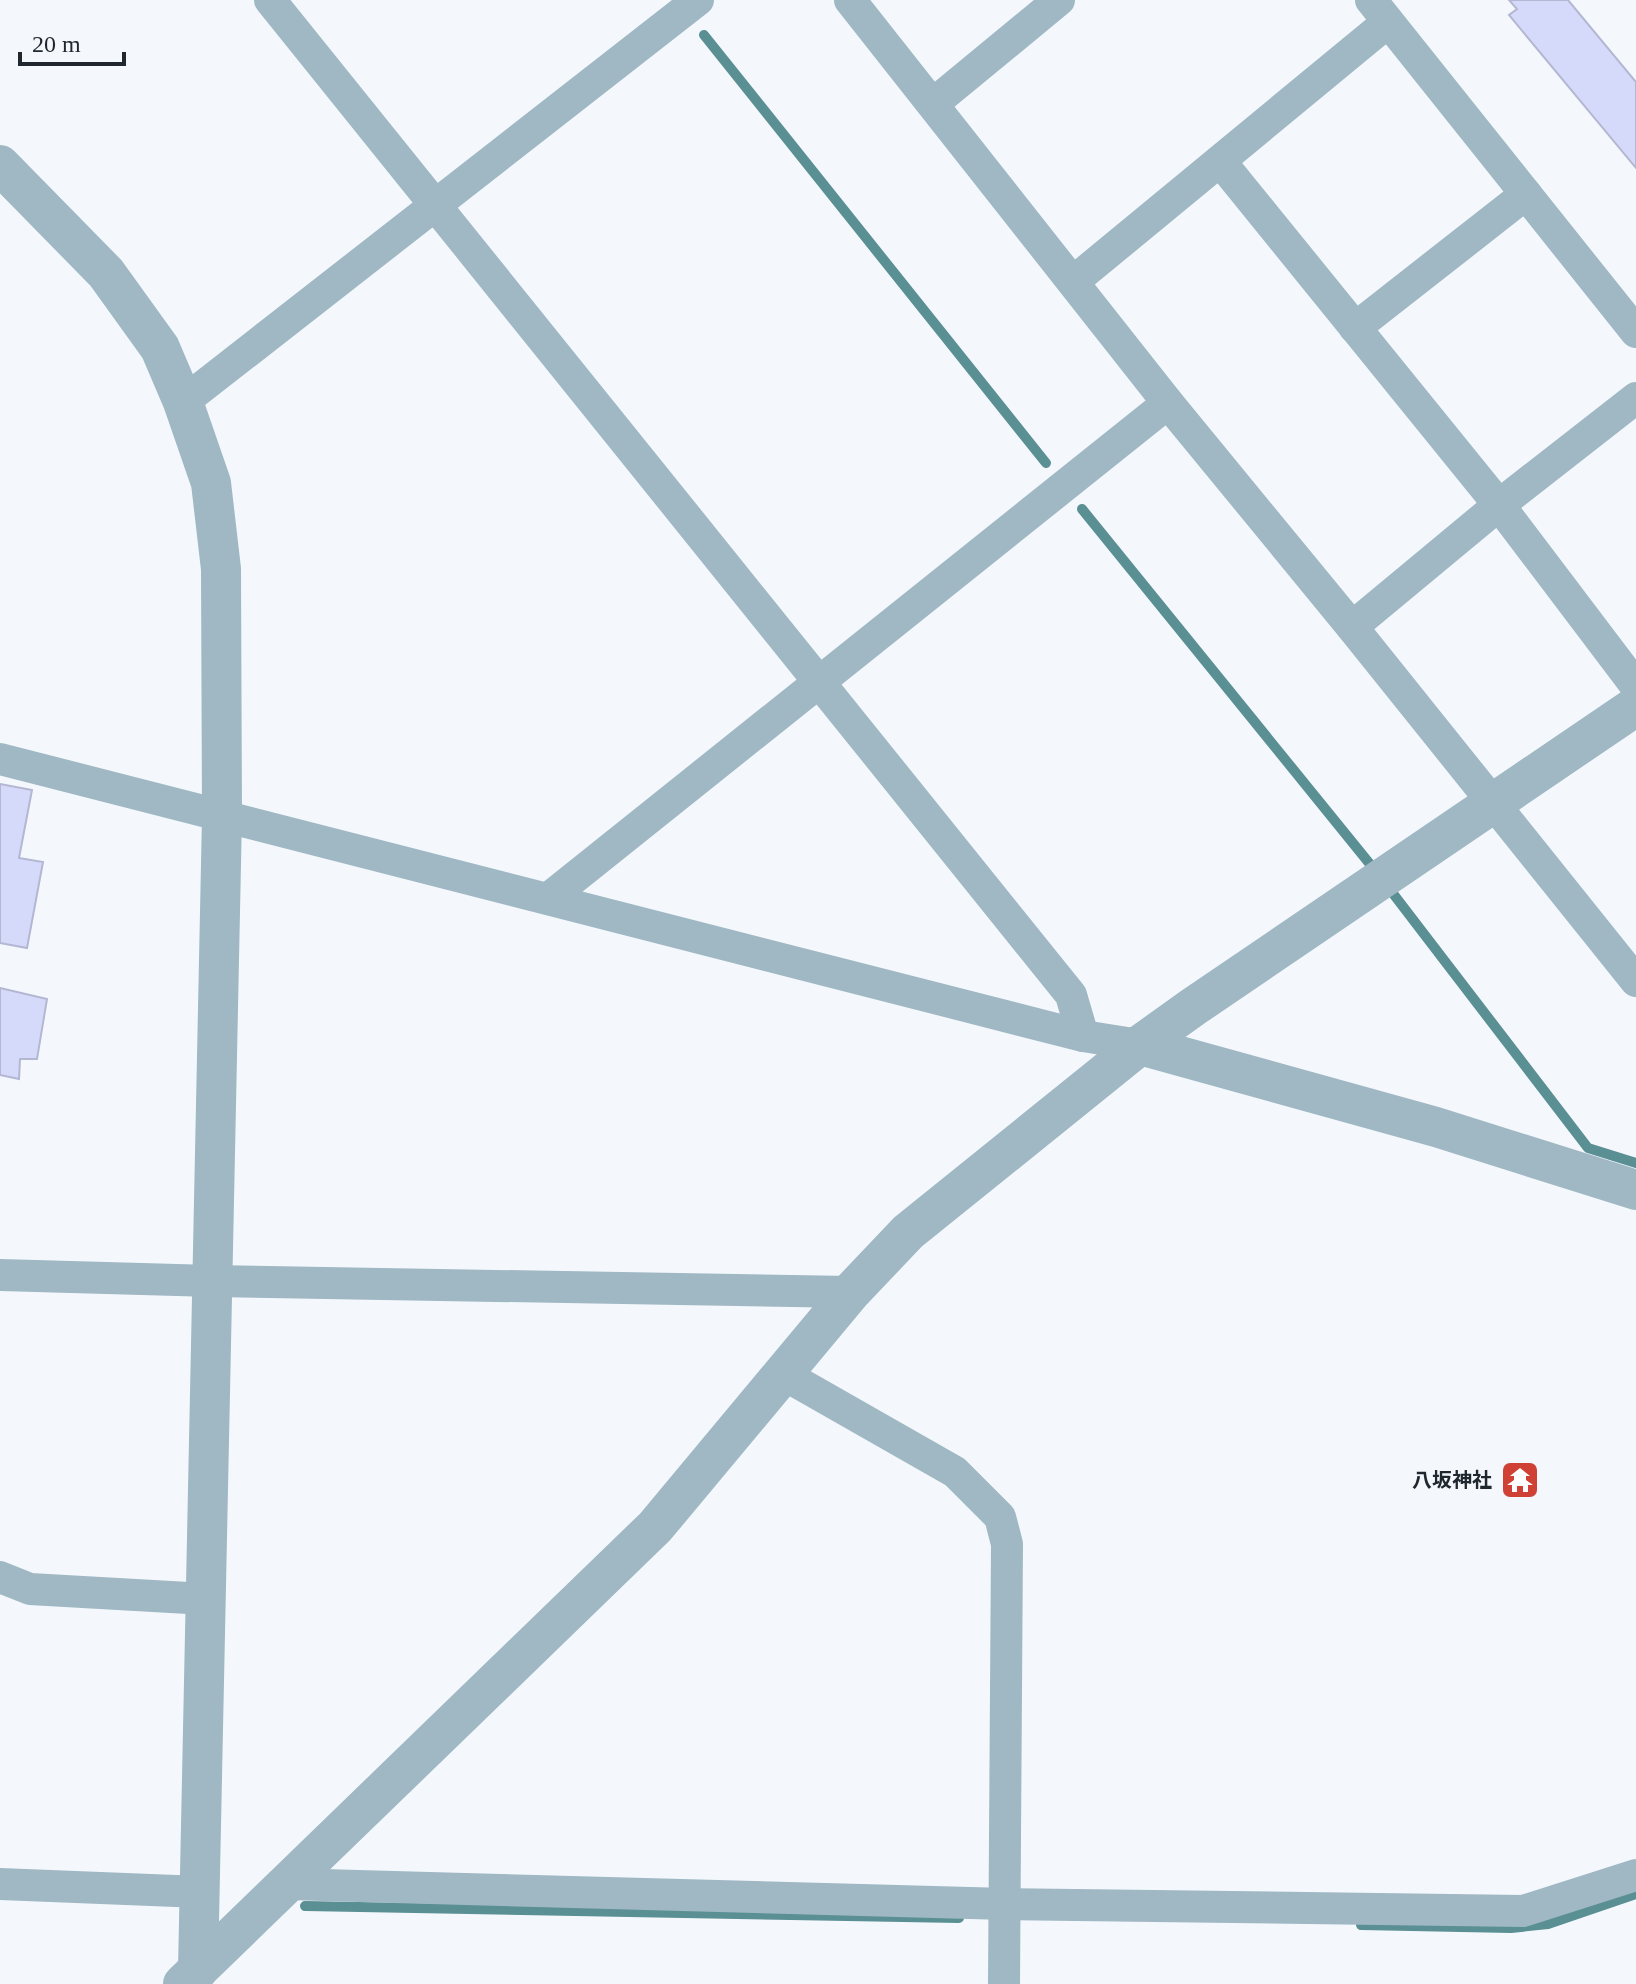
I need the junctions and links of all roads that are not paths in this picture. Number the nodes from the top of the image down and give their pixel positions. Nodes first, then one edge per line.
1 (270, 0) edge
2 (698, 0) edge
3 (850, 0) edge
4 (1059, 0) edge
5 (1380, 11) edge
6 (934, 103) junction
7 (1220, 161) junction
8 (0, 165) edge
9 (1526, 194) junction
10 (435, 205) junction
11 (1074, 281) junction
12 (1355, 328) junction
13 (1636, 332) edge
14 (1636, 398) edge
15 (183, 402) junction
16 (1168, 403) junction
17 (1499, 505) junction
18 (1352, 627) junction
19 (821, 681) junction
20 (1636, 686) edge
21 (1636, 706) edge
22 (0, 759) edge
23 (1492, 803) junction
24 (222, 816) junction
25 (549, 898) junction
26 (1636, 981) edge
27 (1083, 1036) junction
28 (1140, 1045) junction
29 (1636, 1190) edge
30 (0, 1275) edge
31 (212, 1281) junction
32 (851, 1292) junction
33 (783, 1374) junction
34 (0, 1577) edge
35 (206, 1599) junction
36 (1636, 1875) edge
37 (0, 1884) edge
38 (287, 1884) junction
39 (201, 1892) junction
40 (1006, 1904) junction
41 (193, 1979) edge
42 (1004, 1984) edge

1 - 10 street
2 - 10 street
3 - 6 street
4 - 6 street
5 - 7 street
5 - 9 street
6 - 11 street
7 - 11 street
7 - 12 street
8 - 15 street
9 - 12 street
9 - 13 street
10 - 15 street
10 - 19 street
11 - 16 street
12 - 17 street
14 - 17 street
15 - 24 street
16 - 18 street
16 - 19 street
17 - 18 street
17 - 20 street
18 - 23 street
19 - 25 street
19 - 27 street
21 - 23 street
22 - 24 street
23 - 26 street
23 - 28 street
24 - 25 street
24 - 31 street
25 - 27 street
27 - 28 street
28 - 29 street
28 - 32 street
30 - 31 street
31 - 32 street
31 - 35 street
32 - 33 street
33 - 38 street
33 - 40 street
34 - 35 street
35 - 39 street
36 - 40 street
37 - 39 street
38 - 40 street
38 - 41 street
39 - 41 street
40 - 42 street

